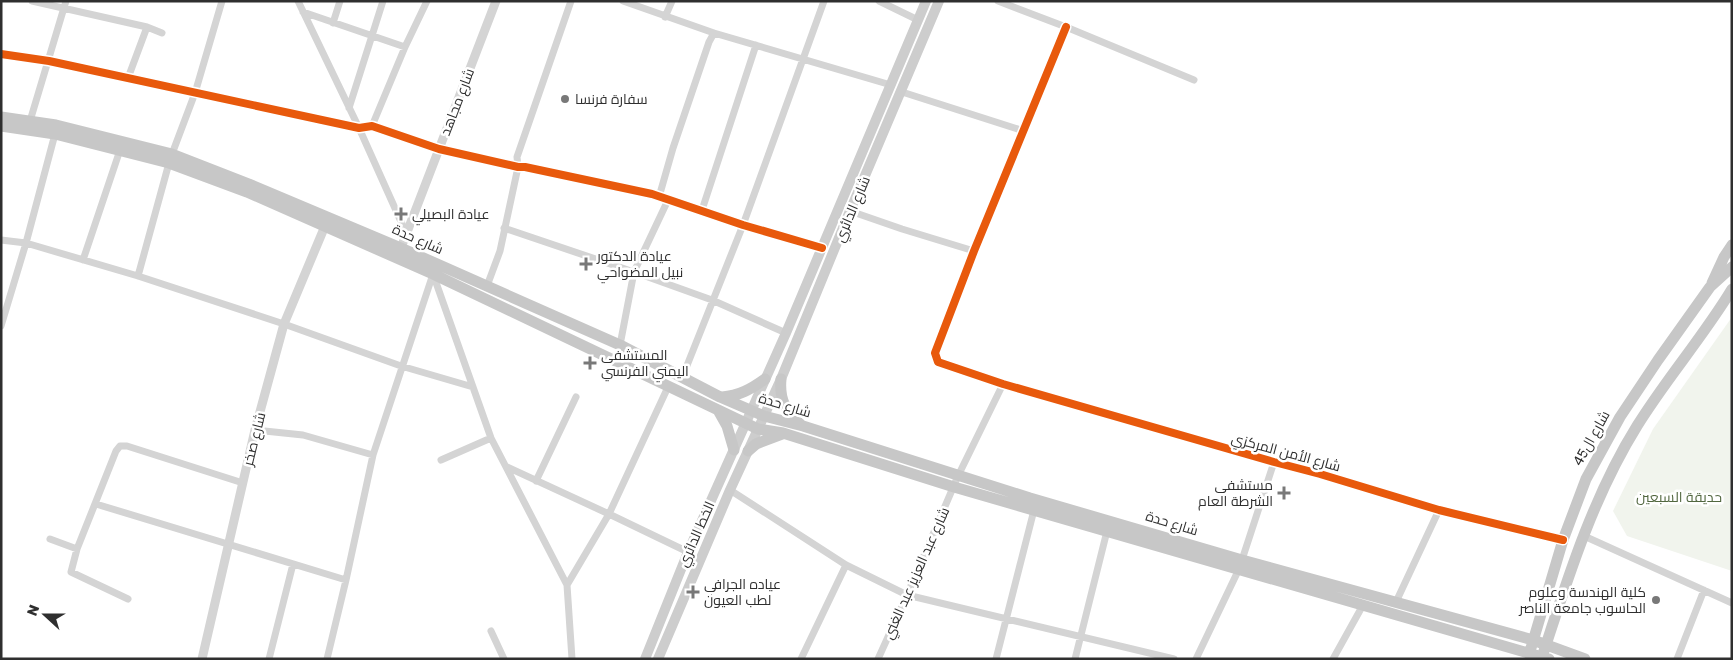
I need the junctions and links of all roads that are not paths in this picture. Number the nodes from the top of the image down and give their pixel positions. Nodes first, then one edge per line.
1 (32, 1) edge
2 (66, 1) edge
3 (222, 1) edge
4 (298, 1) edge
5 (340, 1) edge
6 (383, 1) edge
7 (427, 1) edge
8 (496, 1) edge
9 (571, 1) edge
10 (622, 1) edge
11 (672, 1) edge
12 (824, 1) edge
13 (879, 1) edge
14 (926, 1) edge
15 (939, 1) edge
16 (998, 1) edge
17 (64, 9) junction
18 (303, 12) junction
19 (666, 17) junction
20 (918, 20) junction
21 (333, 23) junction
22 (147, 27) junction
23 (1066, 27) junction
24 (162, 33) dead end
25 (714, 33) junction
26 (372, 36) junction
27 (756, 45) junction
28 (405, 47) junction
29 (1, 54) edge
30 (803, 58) junction
31 (49, 61) junction
32 (128, 78) junction
33 (1194, 80) dead end
34 (890, 85) junction
35 (902, 92) junction
36 (195, 93) junction
37 (349, 108) junction
38 (1, 117) edge
39 (30, 120) junction
40 (1, 126) edge
41 (372, 126) junction
42 (359, 128) junction
43 (1024, 131) junction
44 (55, 134) junction
45 (439, 149) junction
46 (120, 150) junction
47 (170, 159) junction
48 (518, 167) junction
49 (659, 197) junction
50 (668, 200) junction
51 (702, 210) junction
52 (850, 210) junction
53 (743, 225) junction
54 (325, 226) junction
55 (504, 228) junction
56 (407, 235) junction
57 (1, 240) edge
58 (26, 243) junction
59 (1732, 245) edge
60 (822, 248) junction
61 (974, 251) junction
62 (399, 253) junction
63 (83, 260) junction
64 (1732, 267) edge
65 (634, 272) junction
66 (432, 274) junction
67 (138, 276) junction
68 (486, 286) junction
69 (1710, 287) junction
70 (1732, 289) edge
71 (712, 300) junction
72 (3, 311) edge
73 (284, 324) junction
74 (1, 326) edge
75 (786, 333) junction
76 (620, 345) junction
77 (401, 366) junction
78 (682, 378) junction
79 (766, 379) junction
80 (782, 379) junction
81 (1003, 384) junction
82 (668, 386) junction
83 (473, 388) junction
84 (576, 397) dead end
85 (720, 397) junction
86 (717, 409) junction
87 (752, 410) junction
88 (764, 416) junction
89 (1620, 417) junction
90 (746, 424) junction
91 (802, 426) junction
92 (1636, 427) junction
93 (758, 429) junction
94 (255, 430) junction
95 (783, 433) junction
96 (490, 438) junction
97 (734, 450) junction
98 (748, 451) junction
99 (373, 455) junction
100 (441, 460) dead end
101 (1274, 462) junction
102 (506, 467) junction
103 (536, 481) junction
104 (956, 482) junction
105 (243, 483) junction
106 (730, 490) junction
107 (96, 504) junction
108 (1034, 510) junction
109 (1439, 510) junction
110 (609, 514) junction
111 (1108, 531) junction
112 (1584, 536) junction
113 (50, 539) dead end
114 (1563, 540) junction
115 (229, 545) junction
116 (77, 549) junction
117 (688, 552) junction
118 (293, 564) junction
119 (846, 565) junction
120 (1241, 565) junction
121 (346, 580) junction
122 (567, 585) junction
123 (1704, 590) junction
124 (907, 595) junction
125 (128, 599) dead end
126 (1396, 602) junction
127 (1732, 603) edge
128 (1363, 605) junction
129 (1006, 620) junction
130 (491, 630) dead end
131 (1082, 637) junction
132 (1533, 640) junction
133 (1546, 644) junction
134 (1148, 655) edge
135 (1528, 656) edge
136 (1544, 658) edge
137 (202, 659) edge
138 (269, 659) edge
139 (327, 659) edge
140 (504, 659) edge
141 (572, 659) edge
142 (645, 659) edge
143 (658, 659) edge
144 (802, 659) edge
145 (878, 659) edge
146 (996, 659) edge
147 (1075, 659) edge
148 (1174, 659) edge
149 (1196, 659) edge
150 (1333, 659) edge
151 (1585, 659) edge
152 (1677, 659) edge

1 - 17 street
2 - 17 street
3 - 36 street
4 - 18 street
5 - 21 street
6 - 26 street
7 - 28 street
8 - 45 street, شارع مجاهد
9 - 48 street
10 - 19 street
11 - 19 street
12 - 30 street
13 - 20 street
14 - 20 main road, شارع الدائري
15 - 35 main road, شارع الدائري
16 - 23 street
17 - 22 street
17 - 31 street
18 - 21 street
18 - 37 street
19 - 25 street
20 - 34 main road, شارع الدائري
21 - 26 street
22 - 24 street
22 - 32 street
23 - 33 street
23 - 43 street
25 - 27 street
25 - 49 street
26 - 28 street
26 - 37 street
27 - 30 street
27 - 51 street
28 - 41 street
29 - 31 street
30 - 34 street
30 - 53 street
31 - 32 street
31 - 39 street
32 - 36 street
34 - 60 main road, شارع الدائري
35 - 43 street
35 - 52 main road, شارع الدائري
36 - 42 street
36 - 47 street
37 - 42 street
38 - 39 main road, شارع حدة
39 - 47 main road, شارع حدة
40 - 44 main road, شارع حدة
41 - 42 street
41 - 45 street
42 - 56 street
43 - 61 street
44 - 46 main road, شارع حدة
44 - 58 street
45 - 48 street
45 - 56 street, شارع مجاهد
46 - 47 main road, شارع حدة
46 - 63 street
47 - 54 main road, شارع حدة
47 - 62 main road, شارع حدة
47 - 67 street
48 - 49 street
48 - 55 street
49 - 50 street
50 - 51 street
50 - 65 street
51 - 53 street
52 - 61 street
52 - 80 main road, شارع الدائري
53 - 60 street
53 - 71 street
54 - 62 main road, شارع حدة
54 - 73 street, شارع صخر
55 - 65 street
55 - 68 street
56 - 62 street, شارع مجاهد
57 - 58 street
58 - 63 street
58 - 72 street
59 - 69 main road
60 - 75 main road, شارع الدائري
61 - 81 street, شارع الأمن المركزي
62 - 66 main road, شارع حدة
62 - 68 main road, شارع حدة
63 - 67 street
64 - 69 main road, شارع ال45
65 - 71 street
65 - 76 street
66 - 77 street
66 - 82 main road, شارع حدة
66 - 83 street
67 - 73 street
68 - 76 main road, شارع حدة
69 - 89 main road, شارع ال45
70 - 92 main road
71 - 75 street
71 - 78 street
72 - 74 street
73 - 77 street
73 - 94 street, شارع صخر
75 - 79 main road, شارع الدائري
76 - 78 main road, شارع حدة
77 - 83 street
77 - 99 street
78 - 85 main road, شارع حدة
79 - 85 main road
79 - 87 main road, شارع الدائري
80 - 88 main road, شارع الدائري
80 - 91 main road
81 - 101 street, شارع الأمن المركزي
81 - 104 street, شارع عبد العزيز عبد الغني
82 - 86 main road, شارع حدة
82 - 110 street
83 - 96 street
84 - 103 street
85 - 87 main road, شارع حدة
86 - 90 main road, شارع حدة
86 - 97 main road
87 - 88 main road, شارع حدة
87 - 90 main road, الخط الدائري
88 - 91 main road, شارع حدة
88 - 93 main road, الخط الدائري
89 - 92 main road
89 - 114 main road, شارع ال45
90 - 93 main road, شارع حدة
90 - 97 main road, الخط الدائري
91 - 104 main road, شارع حدة
92 - 112 main road
93 - 95 main road, شارع حدة
93 - 98 main road, الخط الدائري
94 - 99 street
94 - 105 street, شارع صخر
95 - 98 main road
95 - 104 main road, شارع حدة
96 - 100 street
96 - 102 street
97 - 117 main road, الخط الدائري
98 - 106 main road, الخط الدائري
99 - 121 street
101 - 109 street, شارع الأمن المركزي
101 - 120 street
102 - 103 street
102 - 122 street
103 - 110 street
104 - 108 main road, شارع حدة
104 - 120 main road, شارع حدة
104 - 124 street, شارع عبد العزيز عبد الغني
105 - 107 street
105 - 115 street, شارع صخر
106 - 119 street
106 - 143 main road, الخط الدائري
107 - 115 street
107 - 116 street
108 - 111 main road, شارع حدة
108 - 129 street
109 - 114 street, شارع الأمن المركزي
109 - 126 street
110 - 117 street
110 - 122 street
111 - 120 main road, شارع حدة
111 - 131 street
112 - 123 street
112 - 133 main road
113 - 116 street
114 - 132 main road, شارع ال45
115 - 118 street
115 - 137 street, شارع صخر
116 - 125 street
117 - 142 main road, الخط الدائري
118 - 121 street
118 - 138 street
119 - 124 street
119 - 144 street
120 - 126 main road, شارع حدة
120 - 128 main road, شارع حدة
120 - 149 street
121 - 139 street
122 - 141 street
123 - 127 street
123 - 152 street
124 - 129 street
124 - 145 street, شارع عبد العزيز عبد الغني
126 - 132 main road, شارع حدة
128 - 135 main road, شارع حدة
128 - 150 street
129 - 131 street
129 - 146 street
130 - 140 street
131 - 134 street
131 - 147 street
132 - 133 main road, شارع حدة
132 - 135 main road, شارع ال45
133 - 136 main road
133 - 151 main road, شارع حدة
134 - 148 street
135 - 136 main road, شارع حدة

